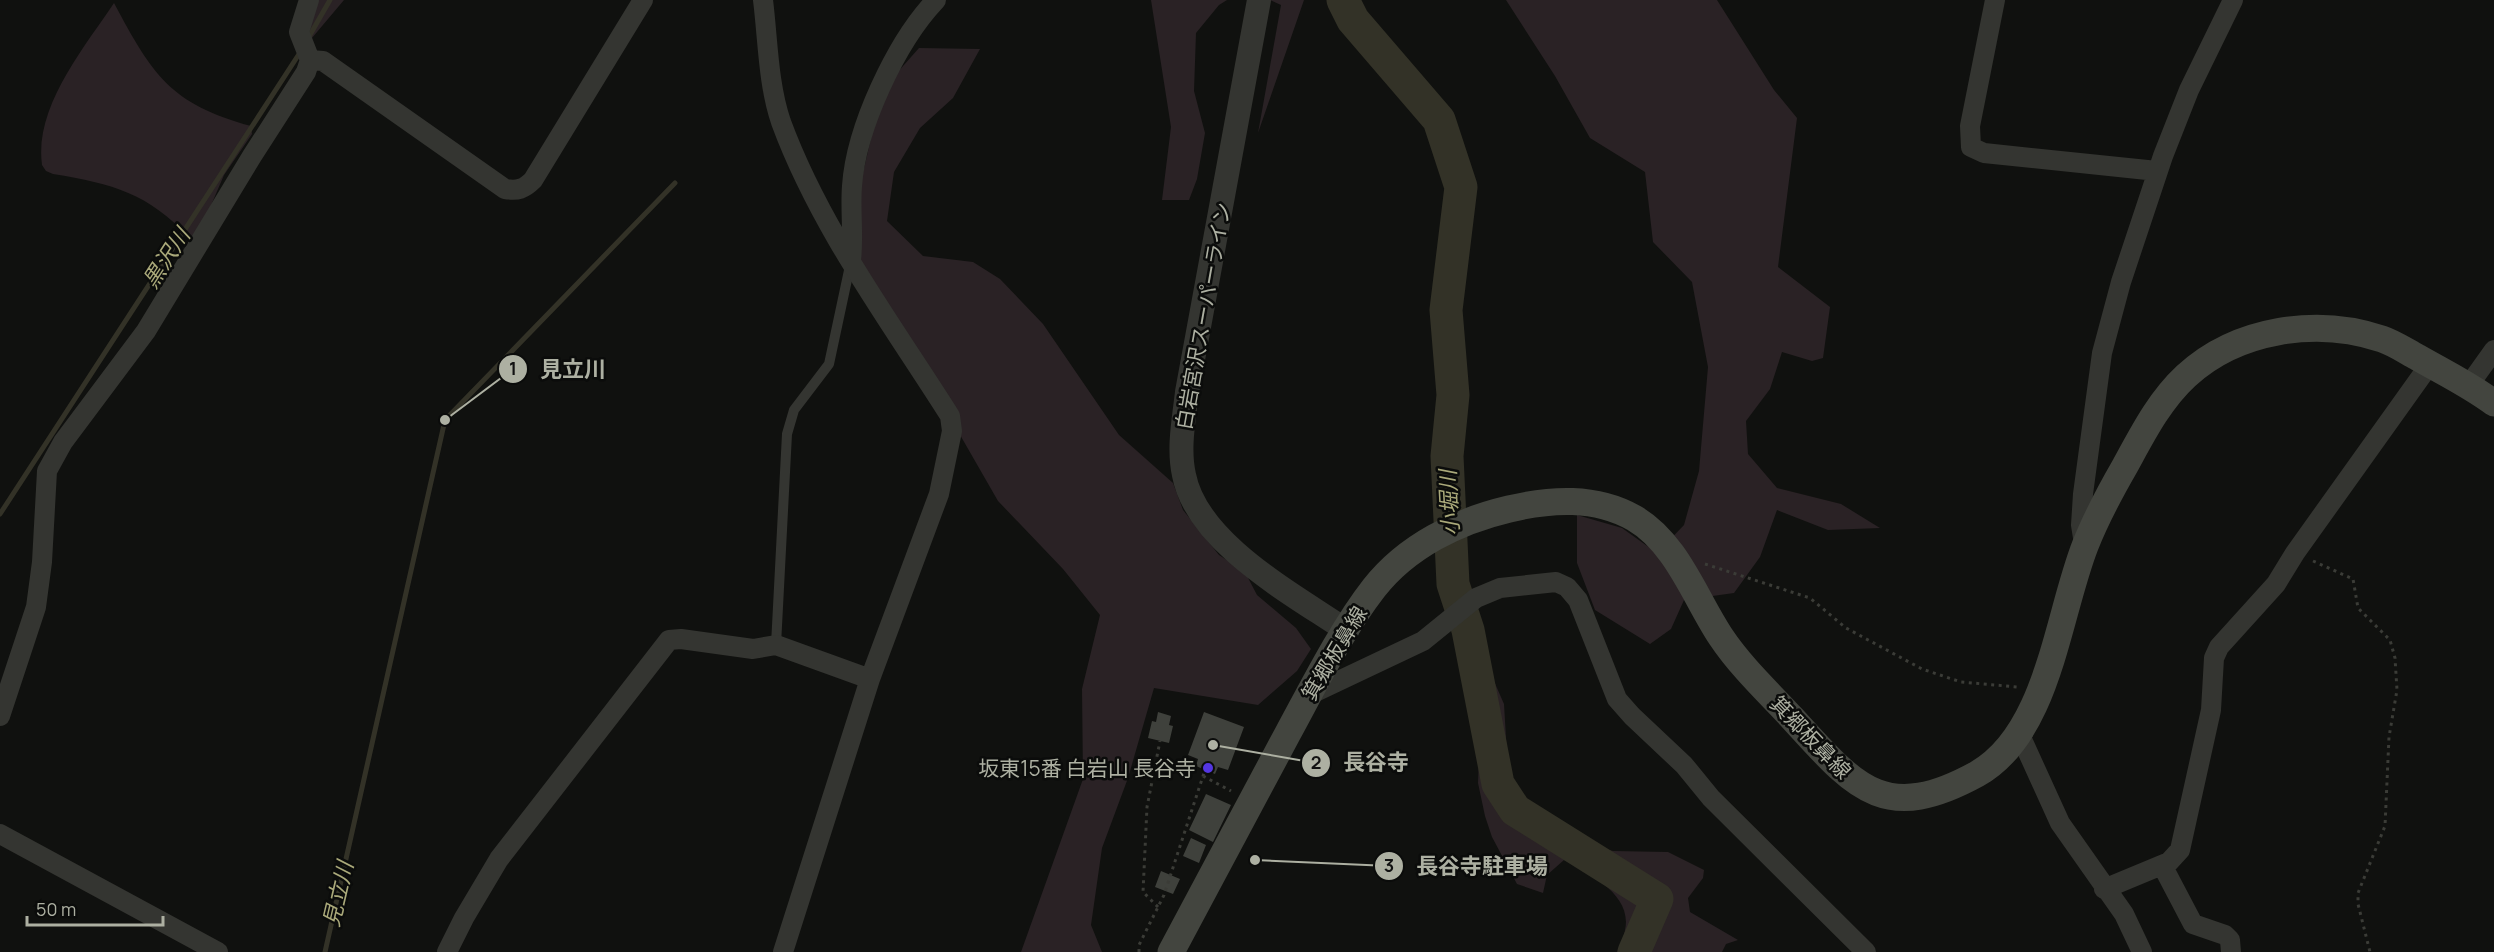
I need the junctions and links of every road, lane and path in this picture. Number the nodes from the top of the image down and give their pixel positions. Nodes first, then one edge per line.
1 (309, 0) edge
2 (642, 0) edge
3 (763, 0) edge
4 (936, 0) edge
5 (1259, 0) edge
6 (1995, 0) edge
7 (2233, 0) edge
8 (310, 60) junction
9 (2157, 171) junction
10 (851, 260) junction
11 (2494, 350) edge
12 (2430, 364) junction
13 (2469, 385) junction
14 (2494, 403) edge
15 (2085, 546) junction
16 (2295, 553) junction
17 (1678, 565) junction
18 (1347, 631) junction
19 (776, 645) junction
20 (870, 679) junction
21 (2040, 689) junction
22 (1309, 695) junction
23 (0, 716) edge
24 (2020, 735) junction
25 (1160, 741) dead end
26 (1205, 770) dead end
27 (1203, 776) junction
28 (1251, 802) junction
29 (0, 834) edge
30 (2162, 865) junction
31 (2104, 889) junction
32 (1158, 907) junction
33 (218, 952) edge
34 (447, 952) edge
35 (783, 952) edge
36 (1139, 952) edge
37 (1171, 952) edge
38 (1866, 952) edge
39 (2142, 952) edge
40 (2231, 952) edge
41 (2370, 952) edge

1 - 8 street
2 - 8 street
3 - 10 street
4 - 10 street
5 - 18 street, 白岩宮沢スーパーライン
6 - 9 street
7 - 9 street
8 - 23 street
9 - 15 street
10 - 19 lane
10 - 20 street
11 - 13 street
12 - 13 main road, 箕郷板鼻線
12 - 15 main road, 箕郷板鼻線
12 - 16 street
13 - 14 main road, 箕郷板鼻線
15 - 21 main road, 箕郷板鼻線
16 - 30 street
16 - 41 path
17 - 18 main road, 箕郷板鼻線
17 - 21 path
17 - 24 main road, 箕郷板鼻線
18 - 22 main road, 箕郷板鼻線
19 - 20 street
19 - 34 street
20 - 35 street
21 - 24 main road, 箕郷板鼻線
22 - 28 main road, 箕郷板鼻線
22 - 38 street
24 - 31 street
25 - 32 path
26 - 27 path
27 - 28 path
27 - 32 path
28 - 37 main road, 箕郷板鼻線
29 - 33 street
30 - 31 street
30 - 40 street
31 - 39 street
32 - 36 path

